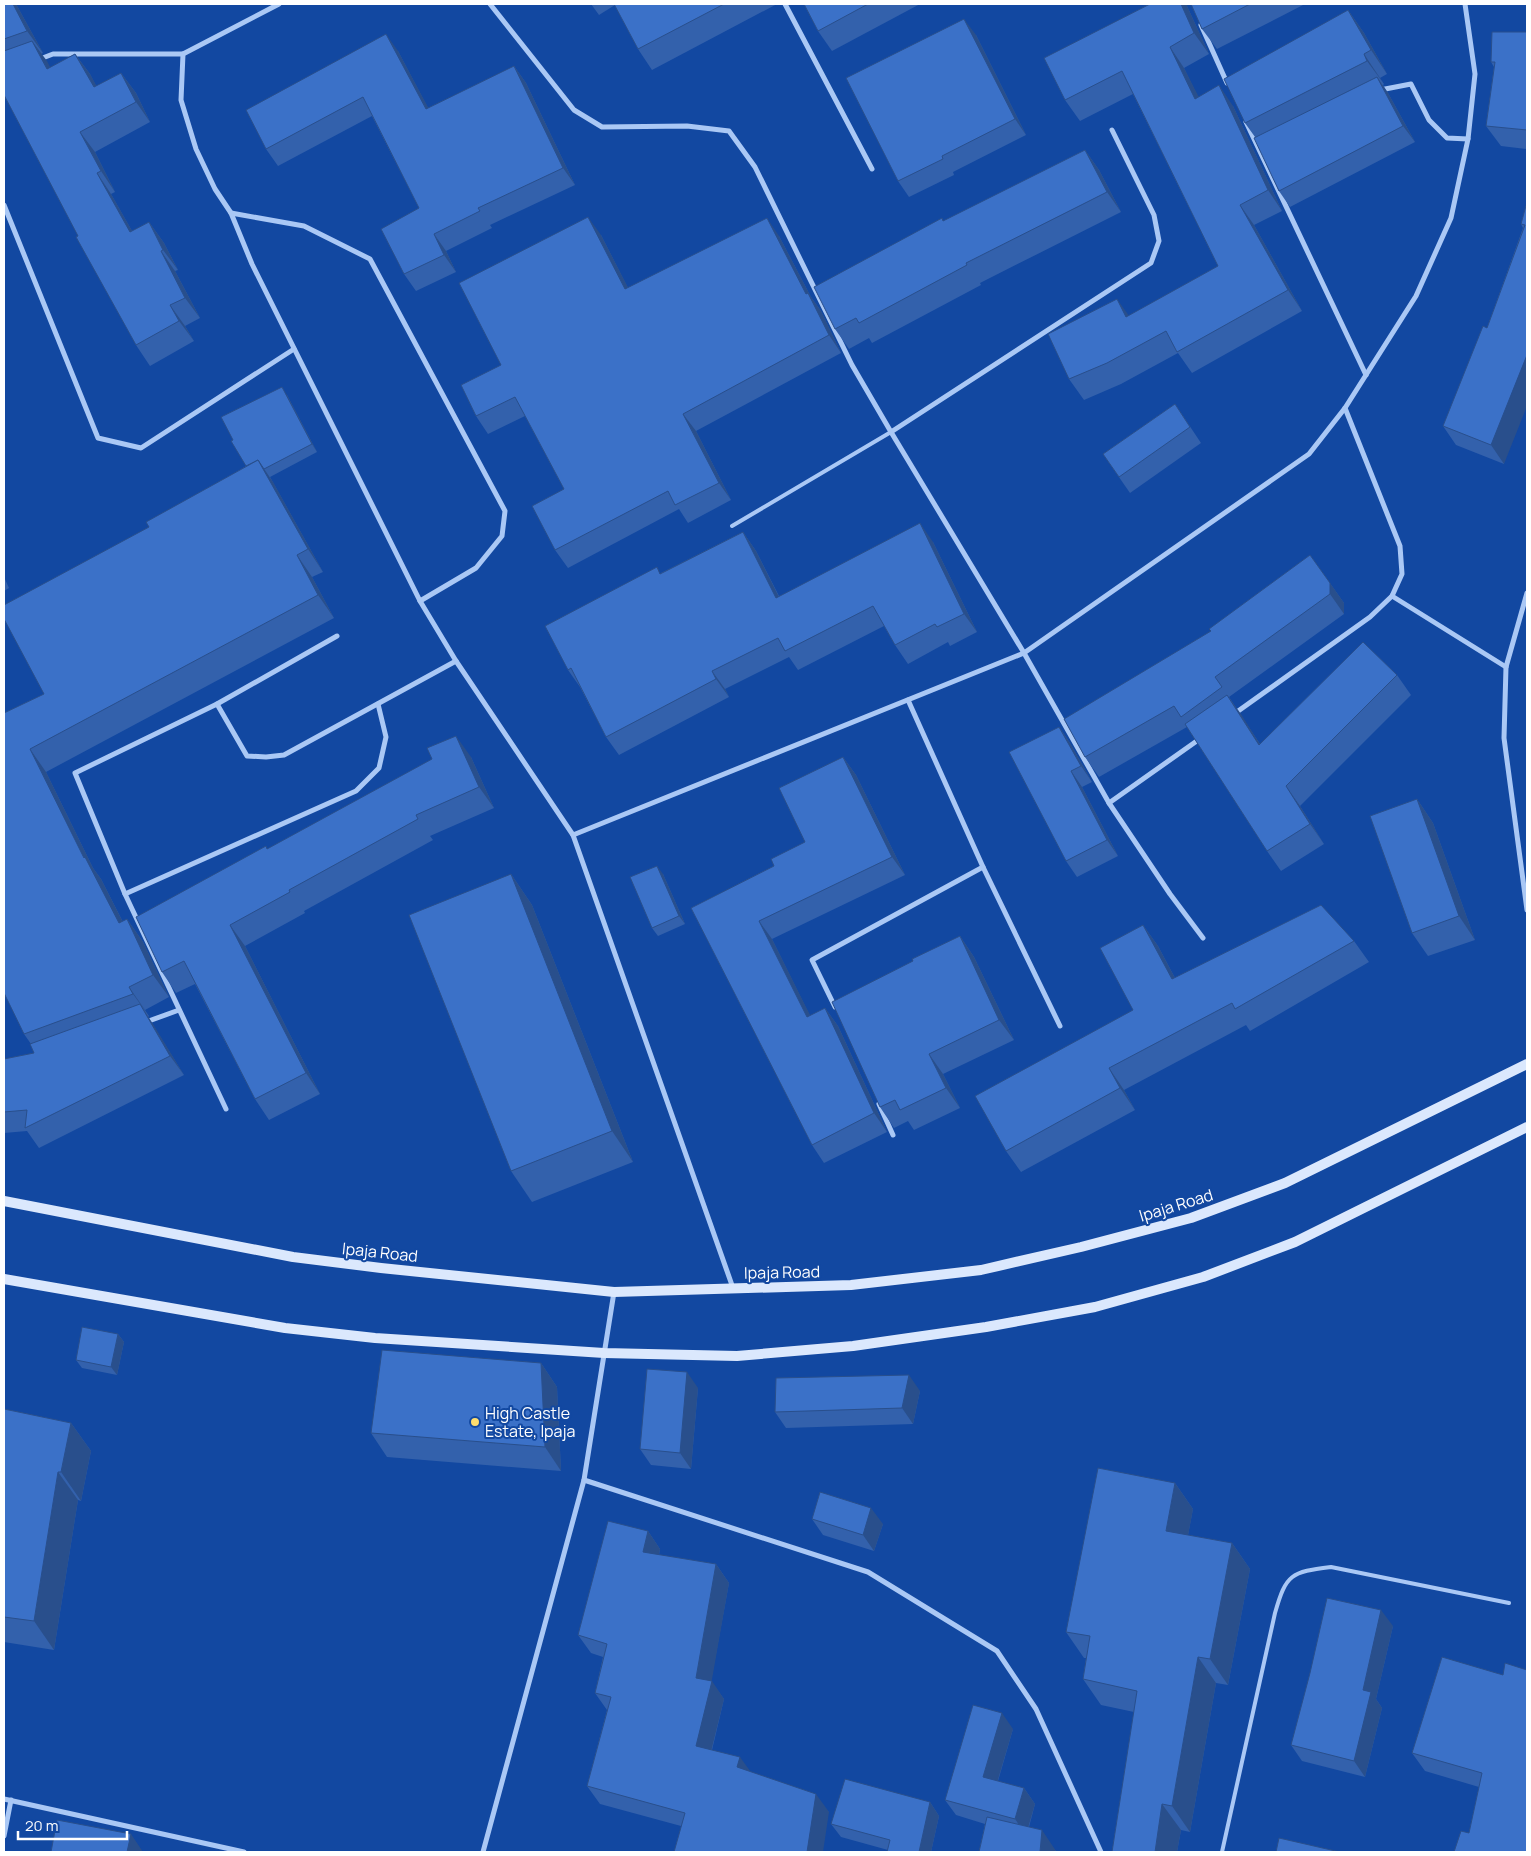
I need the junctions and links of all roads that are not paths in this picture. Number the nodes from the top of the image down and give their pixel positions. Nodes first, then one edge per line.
1 (279, 4) edge
2 (490, 4) edge
3 (785, 4) edge
4 (1465, 4) edge
5 (1199, 21) edge
6 (183, 54) junction
7 (37, 60) edge
8 (1231, 91) edge
9 (1374, 93) edge
10 (1243, 117) edge
11 (1112, 130) dead end
12 (1468, 139) junction
13 (1268, 148) edge
14 (1259, 152) junction
15 (872, 169) dead end
16 (4, 205) edge
17 (232, 213) junction
18 (294, 349) junction
19 (1366, 375) junction
20 (1345, 408) junction
21 (891, 432) junction
22 (732, 526) dead end
23 (1527, 593) edge
24 (1392, 596) junction
25 (420, 601) junction
26 (337, 636) dead end
27 (1024, 653) junction
28 (456, 661) junction
29 (1506, 667) junction
30 (908, 700) junction
31 (217, 704) junction
32 (378, 704) junction
33 (1228, 718) edge
34 (1204, 735) edge
35 (1110, 803) junction
36 (573, 835) junction
37 (983, 867) junction
38 (125, 894) junction
39 (1527, 910) edge
40 (1203, 938) dead end
41 (178, 1010) junction
42 (839, 1014) edge
43 (143, 1023) edge
44 (1060, 1026) dead end
45 (1527, 1064) edge
46 (877, 1100) edge
47 (226, 1109) dead end
48 (1527, 1127) edge
49 (893, 1134) dead end
50 (4, 1201) edge
51 (4, 1279) edge
52 (733, 1288) junction
53 (614, 1292) junction
54 (604, 1353) junction
55 (584, 1480) junction
56 (1509, 1603) dead end
57 (4, 1798) edge
58 (12, 1800) junction
59 (4, 1836) edge
60 (244, 1852) edge
61 (483, 1852) edge
62 (1101, 1852) edge
63 (1222, 1852) edge

1 - 6 street
2 - 21 street
3 - 15 street
4 - 12 street
5 - 8 street
6 - 7 street
6 - 17 street
9 - 12 street
10 - 14 street
11 - 21 street
12 - 19 street
13 - 14 street
14 - 19 street
16 - 18 street
17 - 18 street
17 - 25 street
18 - 25 street
19 - 20 street
20 - 24 street
20 - 27 street
21 - 22 lane
21 - 27 street
23 - 29 street
24 - 29 street
24 - 33 street
25 - 28 street
26 - 31 street
27 - 30 street
27 - 35 street
28 - 32 street
28 - 36 street
29 - 39 street
30 - 36 street
30 - 37 street
31 - 32 street
31 - 38 street
32 - 38 street
34 - 35 street
35 - 40 street
36 - 52 street
37 - 42 street
37 - 44 street
38 - 41 street
41 - 43 street
41 - 47 street
45 - 52 main road, Ipaja Road
46 - 49 street
48 - 54 main road
50 - 53 main road, Ipaja Road
51 - 54 main road
52 - 53 main road, Ipaja Road
53 - 54 street
54 - 55 street
55 - 61 street
55 - 62 street
56 - 63 lane
57 - 58 street
58 - 59 street
58 - 60 street

